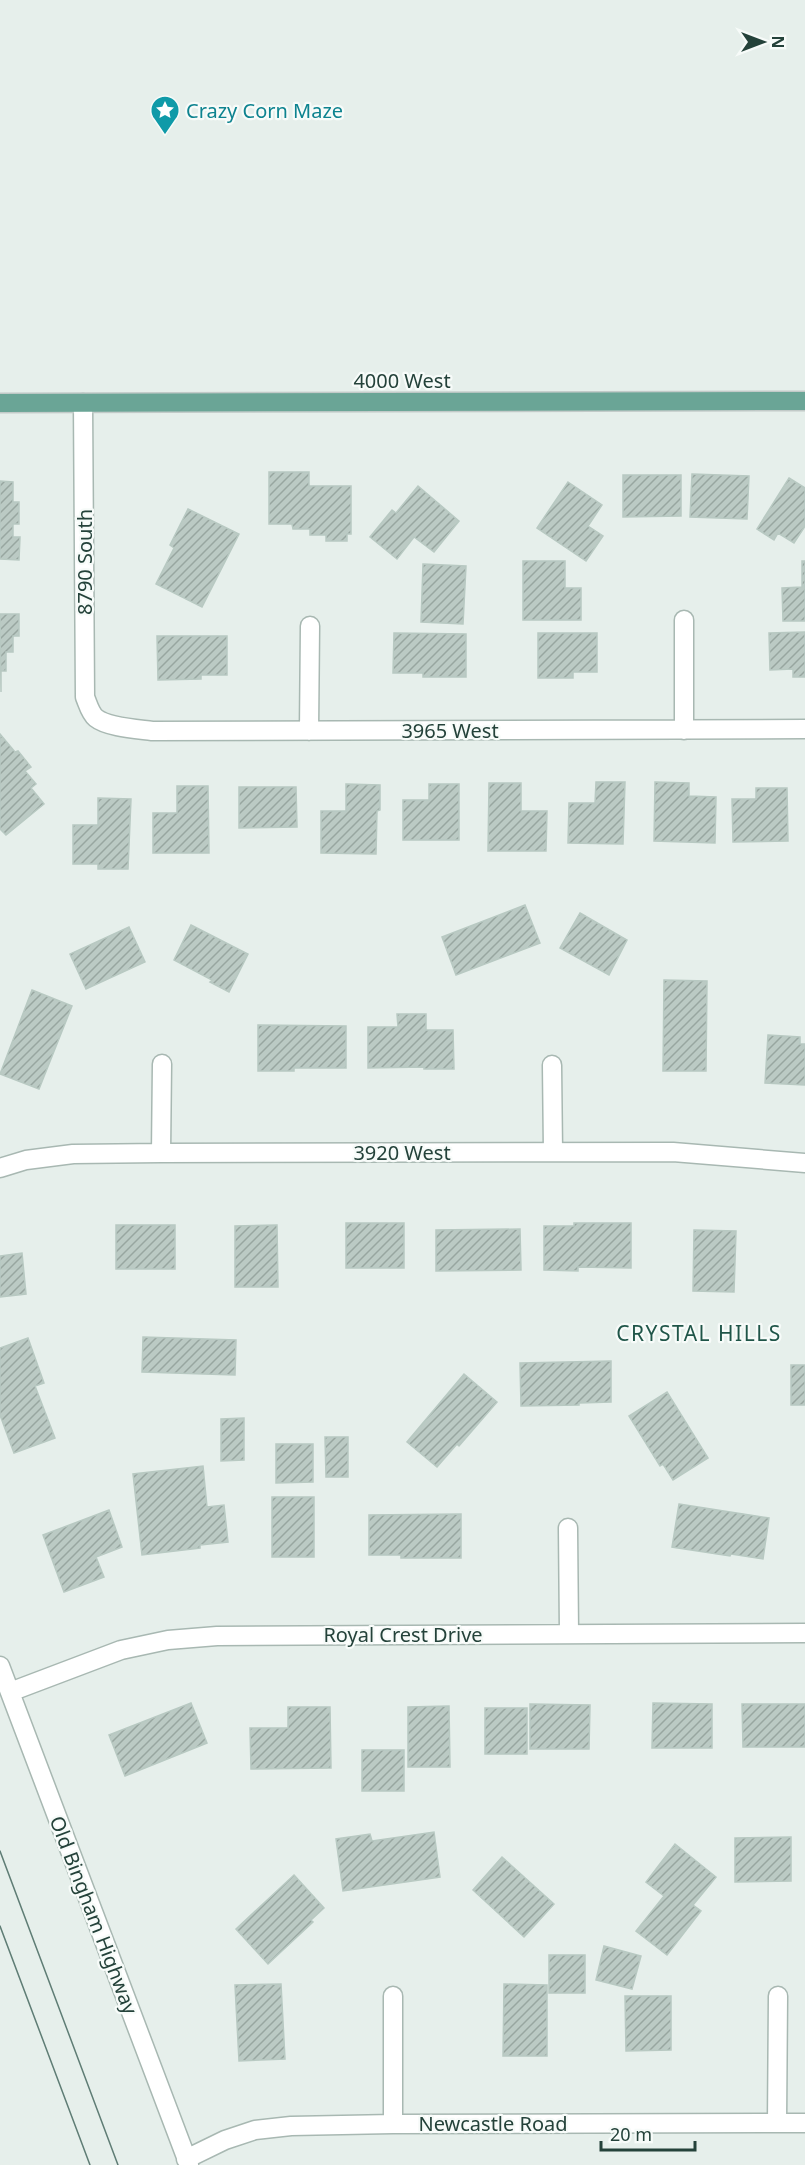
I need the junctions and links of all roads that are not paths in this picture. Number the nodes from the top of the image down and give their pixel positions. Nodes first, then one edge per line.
1 (805, 401) edge
2 (0, 403) edge
3 (82, 403) junction
4 (684, 620) dead end
5 (310, 626) dead end
6 (96, 719) joint
7 (805, 729) edge
8 (309, 730) junction
9 (684, 730) junction
10 (162, 1064) dead end
11 (552, 1065) dead end
12 (553, 1152) junction
13 (160, 1153) junction
14 (805, 1163) edge
15 (0, 1168) edge
16 (568, 1528) dead end
17 (569, 1633) junction
18 (805, 1633) edge
19 (0, 1666) edge
20 (10, 1692) junction
21 (393, 1996) dead end
22 (778, 1996) dead end
23 (777, 2123) junction
24 (805, 2123) edge
25 (393, 2124) junction
26 (187, 2162) edge

1 - 3 main road, 4000 West
2 - 3 main road, 4000 West
3 - 6 street, 8790 South
4 - 9 street
5 - 8 street
6 - 8 street, 3965 West
7 - 9 street, 3965 West
8 - 9 street, 3965 West
10 - 13 street
11 - 12 street
12 - 13 street, 3920 West
12 - 14 street, 3920 West
13 - 15 street, 3920 West
16 - 17 street
17 - 18 street, Royal Crest Drive
17 - 20 street, Royal Crest Drive
19 - 20 street, Old Bingham Highway
20 - 26 street, Old Bingham Highway
21 - 25 street
22 - 23 street
23 - 24 street, Newcastle Road
23 - 25 street, Newcastle Road
25 - 26 street, Newcastle Road

